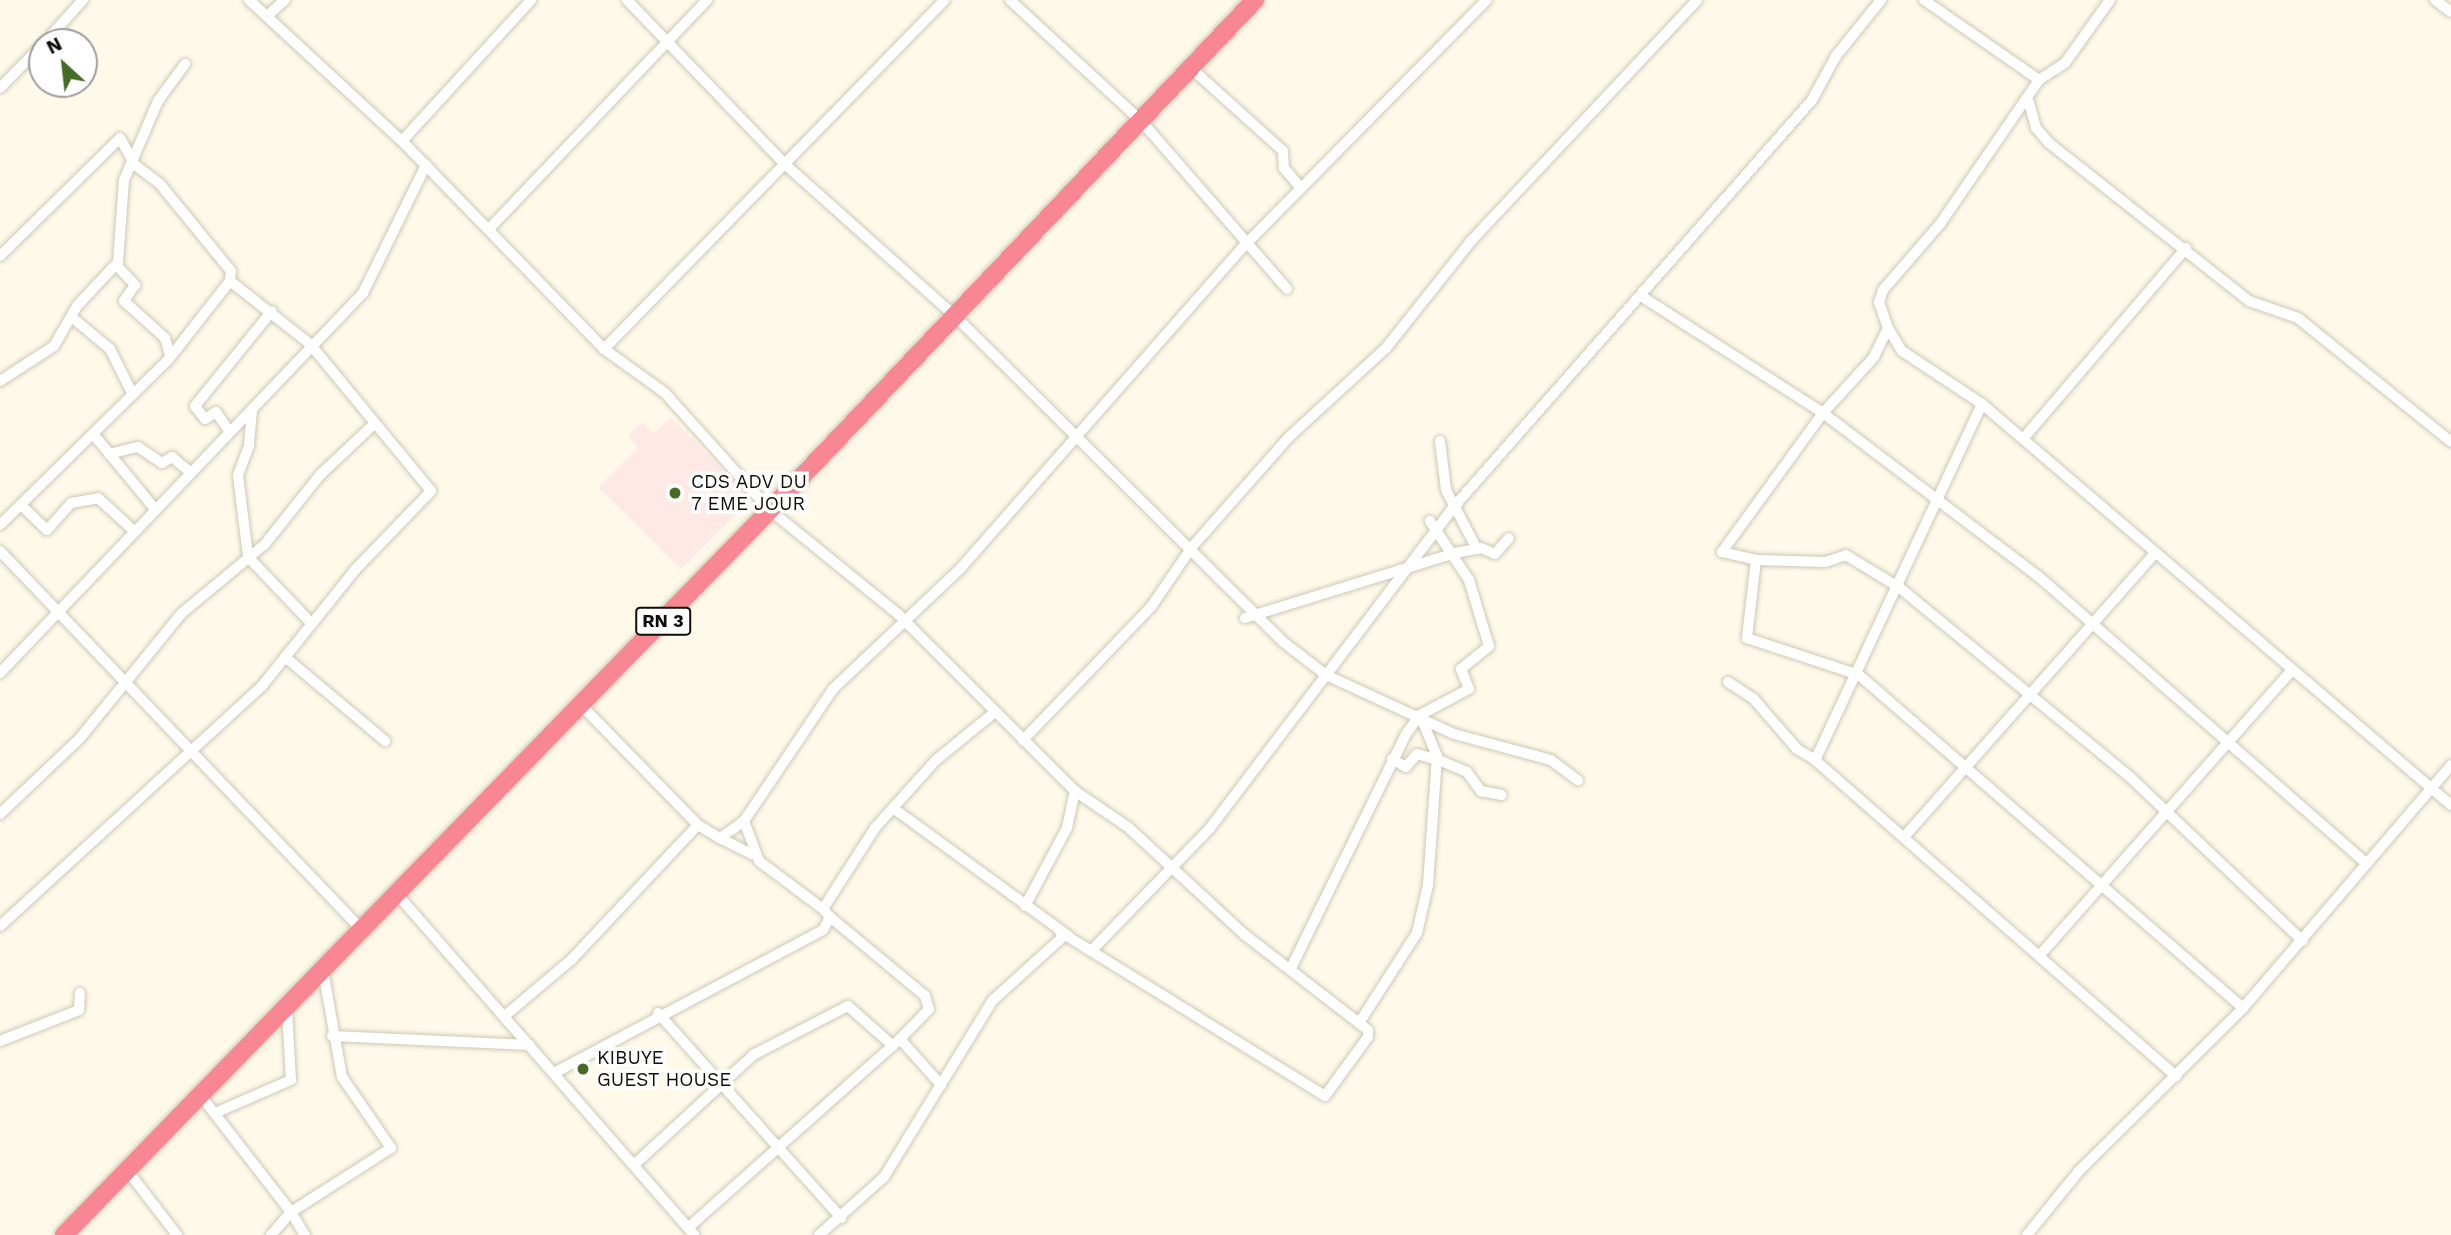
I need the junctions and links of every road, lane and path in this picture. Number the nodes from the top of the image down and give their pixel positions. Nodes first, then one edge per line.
1 (83, 0) edge
2 (249, 0) edge
3 (285, 0) edge
4 (531, 0) edge
5 (627, 0) edge
6 (707, 0) edge
7 (945, 0) edge
8 (1010, 0) edge
9 (1255, 0) edge
10 (1487, 0) edge
11 (1697, 0) edge
12 (1881, 0) edge
13 (1924, 0) edge
14 (2110, 0) edge
15 (2435, 0) edge
16 (2451, 12) edge
17 (267, 16) junction
18 (58, 28) edge
19 (667, 42) junction
20 (28, 59) edge
21 (185, 64) dead end
22 (1192, 69) junction
23 (2039, 80) junction
24 (0, 88) edge
25 (2029, 102) junction
26 (1142, 122) junction
27 (402, 141) junction
28 (134, 162) junction
29 (425, 165) junction
30 (787, 166) junction
31 (1301, 188) junction
32 (490, 228) junction
33 (1245, 244) junction
34 (2186, 248) junction
35 (0, 256) edge
36 (116, 265) junction
37 (230, 281) junction
38 (1286, 289) dead end
39 (1641, 296) junction
40 (272, 311) junction
41 (955, 316) junction
42 (74, 319) junction
43 (1888, 328) junction
44 (310, 344) junction
45 (604, 349) junction
46 (170, 355) junction
47 (0, 381) edge
48 (132, 395) junction
49 (1982, 404) junction
50 (252, 410) junction
51 (1823, 413) junction
52 (372, 426) junction
53 (229, 431) junction
54 (94, 435) junction
55 (1076, 435) junction
56 (2023, 439) junction
57 (1440, 441) dead end
58 (2451, 442) edge
59 (109, 454) junction
60 (191, 473) junction
61 (1934, 501) junction
62 (21, 505) junction
63 (1456, 505) junction
64 (155, 509) junction
65 (771, 510) junction
66 (0, 525) edge
67 (1433, 525) junction
68 (134, 531) junction
69 (1509, 538) dead end
70 (1192, 547) junction
71 (1477, 549) junction
72 (0, 551) edge
73 (2155, 553) junction
74 (1453, 554) junction
75 (248, 557) junction
76 (1756, 560) junction
77 (1402, 573) junction
78 (1900, 588) junction
79 (53, 612) junction
80 (1257, 615) junction
81 (1245, 618) dead end
82 (906, 622) junction
83 (2095, 622) junction
84 (311, 623) junction
85 (285, 657) junction
86 (2291, 671) junction
87 (0, 673) edge
88 (1326, 675) junction
89 (1859, 675) junction
90 (1728, 682) dead end
91 (124, 684) junction
92 (2030, 692) junction
93 (580, 704) junction
94 (995, 712) junction
95 (1420, 715) junction
96 (1023, 740) junction
97 (385, 741) dead end
98 (2229, 744) junction
99 (189, 749) junction
100 (1392, 759) junction
101 (1437, 759) junction
102 (1815, 760) junction
103 (2451, 765) edge
104 (1965, 766) junction
105 (1578, 780) dead end
106 (2433, 788) junction
107 (1075, 791) junction
108 (1502, 795) dead end
109 (2451, 805) edge
110 (892, 808) junction
111 (2167, 812) junction
112 (0, 814) edge
113 (744, 821) junction
114 (698, 825) junction
115 (1904, 837) junction
116 (720, 838) junction
117 (752, 854) junction
118 (2367, 864) junction
119 (1170, 866) junction
120 (2102, 886) junction
121 (396, 893) junction
122 (1023, 904) junction
123 (827, 913) junction
124 (0, 926) edge
125 (361, 929) junction
126 (1065, 935) junction
127 (2303, 941) junction
128 (1091, 951) junction
129 (2039, 956) junction
130 (323, 970) junction
131 (1290, 970) junction
132 (80, 993) dead end
133 (2243, 1008) junction
134 (287, 1010) junction
135 (658, 1013) junction
136 (507, 1014) junction
137 (1359, 1023) junction
138 (332, 1036) junction
139 (0, 1041) edge
140 (896, 1043) junction
141 (530, 1045) junction
142 (554, 1073) junction
143 (2176, 1076) junction
144 (719, 1084) junction
145 (941, 1085) junction
146 (201, 1096) junction
147 (215, 1113) junction
148 (778, 1147) junction
149 (635, 1164) junction
150 (127, 1170) junction
151 (291, 1212) junction
152 (841, 1218) junction
153 (691, 1231) edge
154 (64, 1235) edge
155 (177, 1235) edge
156 (271, 1235) edge
157 (305, 1235) edge
158 (819, 1235) edge
159 (2027, 1235) edge

1 - 18 street
2 - 17 street
3 - 17 street
4 - 27 street
5 - 19 street
6 - 19 street
7 - 30 street
8 - 26 street
9 - 22 highway, RN 3
10 - 31 street
11 - 70 street
12 - 39 street
13 - 23 street
14 - 23 street
15 - 16 street
17 - 27 street
19 - 30 street
19 - 32 street
20 - 24 street
21 - 28 street
22 - 26 highway, RN 3
22 - 31 street
23 - 25 street
25 - 34 street
25 - 43 street
26 - 33 street
26 - 41 highway, RN 3
27 - 29 street
28 - 35 street
28 - 36 street
28 - 37 street
29 - 32 street
29 - 44 street
30 - 41 street
30 - 45 street
31 - 33 street
32 - 45 street
33 - 38 street
33 - 55 street
34 - 56 street
34 - 58 street
36 - 42 street
36 - 46 street
37 - 40 street
37 - 46 street
39 - 51 street
39 - 63 street
40 - 44 street
40 - 53 street
41 - 55 street
41 - 65 highway, RN 3
42 - 47 street
42 - 48 street
43 - 49 street
43 - 51 street
44 - 50 street
44 - 52 street
45 - 65 street
46 - 48 street
48 - 54 street
49 - 56 street
49 - 61 street
50 - 53 street
50 - 75 street
51 - 61 street
51 - 76 street
52 - 75 street
52 - 84 street
53 - 60 street
54 - 59 street
54 - 62 street
55 - 70 street
55 - 82 street
56 - 73 street
57 - 63 street
59 - 60 street
59 - 64 street
60 - 64 street
61 - 78 street
61 - 83 street
62 - 66 street
62 - 68 street
63 - 67 street
63 - 71 street
64 - 68 street
65 - 82 street
65 - 93 highway, RN 3
67 - 74 street
67 - 77 street
68 - 79 street
69 - 71 street
70 - 80 street
70 - 96 street
71 - 74 street
72 - 79 street
73 - 83 street
73 - 86 street
74 - 77 street
74 - 95 street
75 - 84 street
75 - 91 street
76 - 78 street
76 - 89 street
77 - 80 street
77 - 88 street
78 - 89 street
78 - 92 street
79 - 87 street
79 - 91 street
80 - 81 street
80 - 88 street
82 - 94 street
82 - 113 street
83 - 92 street
83 - 98 street
84 - 85 street
85 - 97 street
85 - 99 street
86 - 98 street
86 - 106 street
88 - 95 street
88 - 119 street
89 - 102 street
89 - 104 street
90 - 102 street
91 - 99 street
91 - 112 street
92 - 104 street
92 - 111 street
93 - 114 street
93 - 121 highway, RN 3
94 - 96 street
94 - 110 street
95 - 100 street
95 - 101 street
95 - 105 street
96 - 107 street
98 - 111 street
98 - 118 street
99 - 124 street
99 - 125 street
100 - 101 street
100 - 131 street
101 - 108 street
101 - 137 street
102 - 115 street
103 - 106 street
104 - 115 street
104 - 120 street
106 - 109 street
106 - 118 street
107 - 119 street
107 - 122 street
110 - 122 street
110 - 123 street
111 - 120 street
111 - 127 street
113 - 116 street
113 - 117 street
114 - 116 street
114 - 136 street
115 - 129 street
116 - 117 street
117 - 123 street
118 - 127 street
119 - 128 street
119 - 131 street
120 - 129 street
120 - 133 street
121 - 125 highway, RN 3
121 - 136 street
122 - 126 street
122 - 128 street
123 - 135 street
123 - 140 street
125 - 130 highway, RN 3
126 - 128 street
126 - 145 street
127 - 133 street
128 - 137 street
129 - 143 street
130 - 134 highway, RN 3
130 - 138 street
131 - 137 street
132 - 139 street
133 - 143 street
134 - 146 highway, RN 3
134 - 147 street
135 - 142 street
135 - 144 street
136 - 141 street
138 - 141 street
138 - 151 street
140 - 144 street
140 - 145 street
140 - 148 street
141 - 142 street
142 - 149 street
143 - 159 street
144 - 148 street
144 - 149 street
145 - 152 street
146 - 147 street
146 - 150 highway, RN 3
147 - 151 street
148 - 152 street
148 - 153 street
149 - 153 street
150 - 154 highway, RN 3
150 - 155 street
151 - 156 street
151 - 157 street
152 - 158 street

